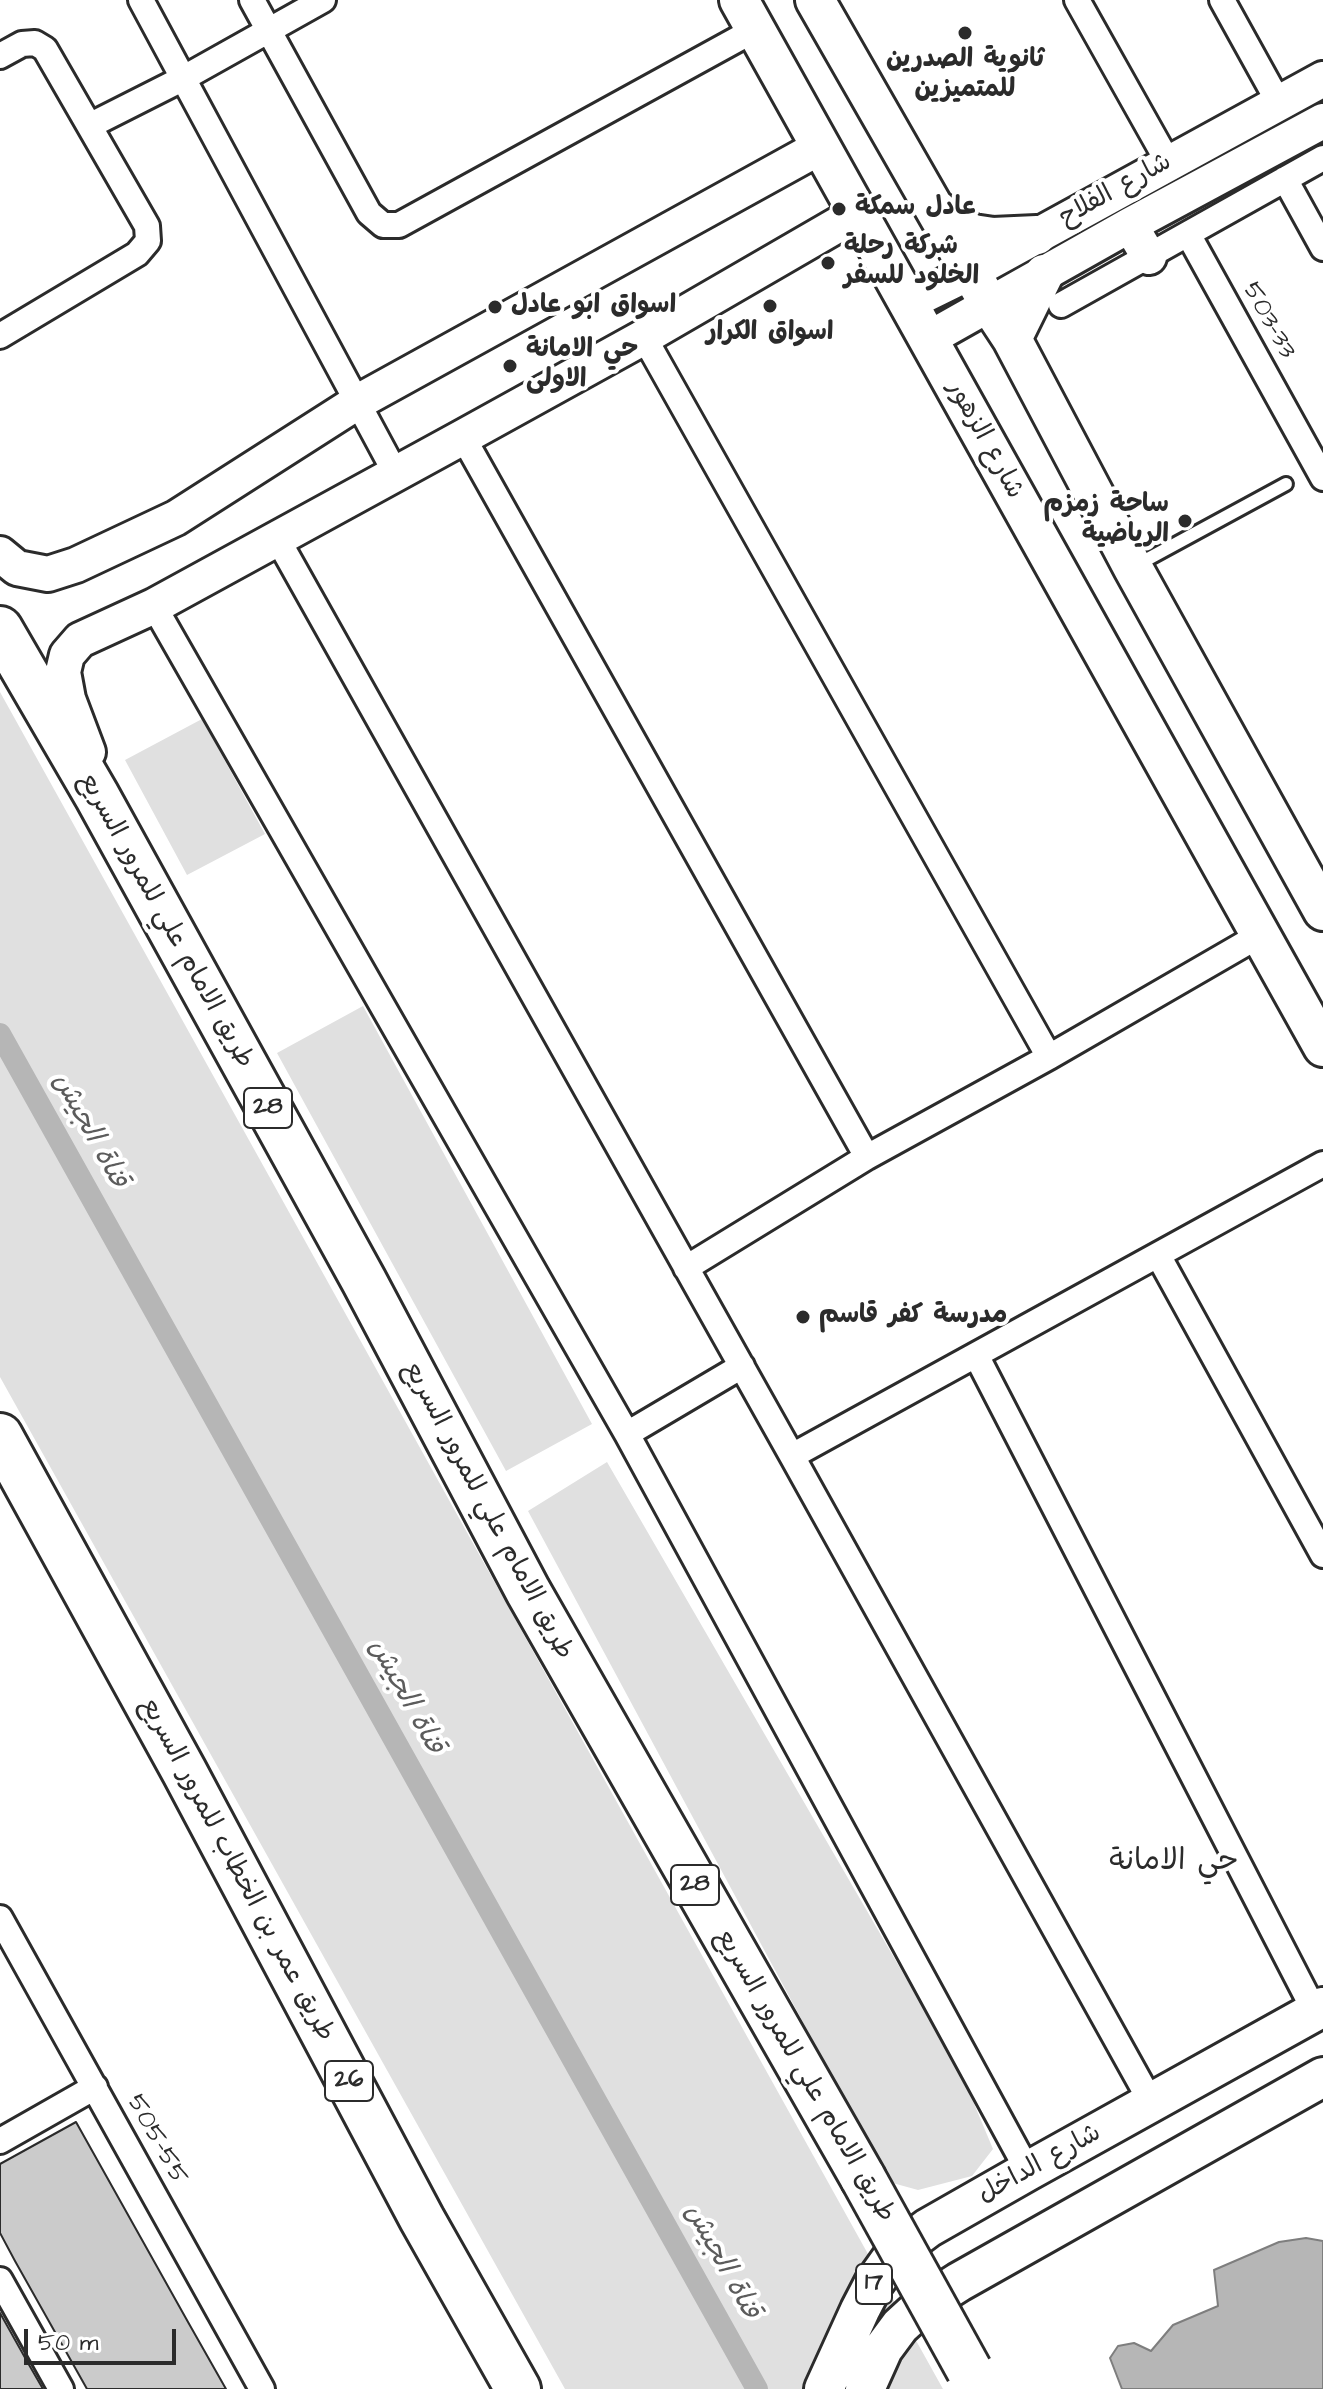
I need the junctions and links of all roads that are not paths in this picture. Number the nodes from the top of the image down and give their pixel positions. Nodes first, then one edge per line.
1 (141, 0) edge
2 (252, 0) edge
3 (323, 0) edge
4 (815, 0) edge
5 (1077, 0) edge
6 (1222, 0) edge
7 (748, 15) edge
8 (268, 31) junction
9 (0, 56) edge
10 (182, 79) junction
11 (1323, 79) edge
12 (1279, 103) junction
13 (1323, 121) edge
14 (91, 125) junction
15 (822, 146) junction
16 (1323, 158) edge
17 (1168, 162) junction
18 (1285, 179) junction
19 (935, 209) junction
20 (858, 213) junction
21 (1130, 225) junction
22 (1188, 234) junction
23 (1037, 235) junction
24 (1323, 248) edge
25 (1149, 257) junction
26 (980, 288) junction
27 (1053, 290) junction
28 (908, 303) junction
29 (0, 336) edge
30 (644, 337) junction
31 (928, 339) junction
32 (1012, 339) junction
33 (356, 403) junction
34 (463, 437) junction
35 (396, 474) junction
36 (1322, 474) edge
37 (1286, 484) dead end
38 (277, 538) junction
39 (0, 554) edge
40 (1133, 568) junction
41 (154, 606) junction
42 (0, 629) edge
43 (97, 796) junction
44 (1323, 911) edge
45 (1260, 935) junction
46 (1323, 1047) edge
47 (1049, 1057) junction
48 (867, 1157) junction
49 (1323, 1164) edge
50 (1158, 1255) junction
51 (686, 1268) junction
52 (976, 1355) junction
53 (742, 1366) junction
54 (627, 1434) junction
55 (0, 1436) edge
56 (792, 1456) junction
57 (1323, 1555) edge
58 (0, 1918) edge
59 (1319, 2009) edge
60 (1323, 2077) edge
61 (95, 2087) junction
62 (1151, 2102) junction
63 (0, 2141) edge
64 (1028, 2171) junction
65 (0, 2280) edge
66 (61, 2389) edge
67 (262, 2389) edge
68 (518, 2389) edge
69 (824, 2389) edge
70 (865, 2389) edge
71 (980, 2389) edge

1 - 10 street
2 - 8 street
3 - 8 street
4 - 19 main road
5 - 17 street
6 - 12 street
7 - 8 street
7 - 15 main road, شارع الزهور
8 - 10 street
9 - 14 street
10 - 14 street
10 - 33 street
11 - 12 street, شارع الفلاح
12 - 17 street, شارع الفلاح
13 - 21 street, شارع الفلاح
14 - 29 street
15 - 20 main road, شارع الزهور
15 - 33 street
16 - 18 street
17 - 23 street, شارع الفلاح
18 - 22 street
18 - 24 street
19 - 23 main road
19 - 26 main road
20 - 28 main road, شارع الزهور
20 - 30 street
21 - 25 street
21 - 27 street, شارع الفلاح
22 - 25 street
22 - 36 street, 503-33
23 - 26 street, شارع الفلاح
25 - 27 street
26 - 27 street, شارع الفلاح
26 - 28 street, شارع الفلاح
26 - 31 street, شارع الفلاح
26 - 32 main road
27 - 32 main road
28 - 31 main road, شارع الزهور
30 - 34 street
30 - 47 street
31 - 45 main road, شارع الزهور
32 - 40 main road
33 - 35 street
33 - 39 street
34 - 35 street
34 - 48 street
35 - 38 street
37 - 40 lane
38 - 41 street
38 - 51 street
40 - 44 main road
41 - 43 street
41 - 54 street
42 - 43 highway, طريق الامام علي للمرور السريع / 28
43 - 71 highway, طريق الامام علي للمرور السريع / 28, bridge
45 - 46 main road, شارع الزهور
45 - 47 street
47 - 48 street
48 - 51 street
49 - 50 street
50 - 52 street
50 - 57 street
51 - 53 street
52 - 56 street
52 - 59 street
53 - 54 street
53 - 56 street
54 - 64 street
55 - 68 highway, طريق عمر بن الخطاب للمرور السريع / 26
56 - 62 street
58 - 61 street, 505-55
59 - 62 main road, شارع الداخل
60 - 70 main road, 17
61 - 63 street
61 - 67 street, 505-55
62 - 64 main road, شارع الداخل
64 - 69 main road, شارع الداخل / 17
65 - 66 street

